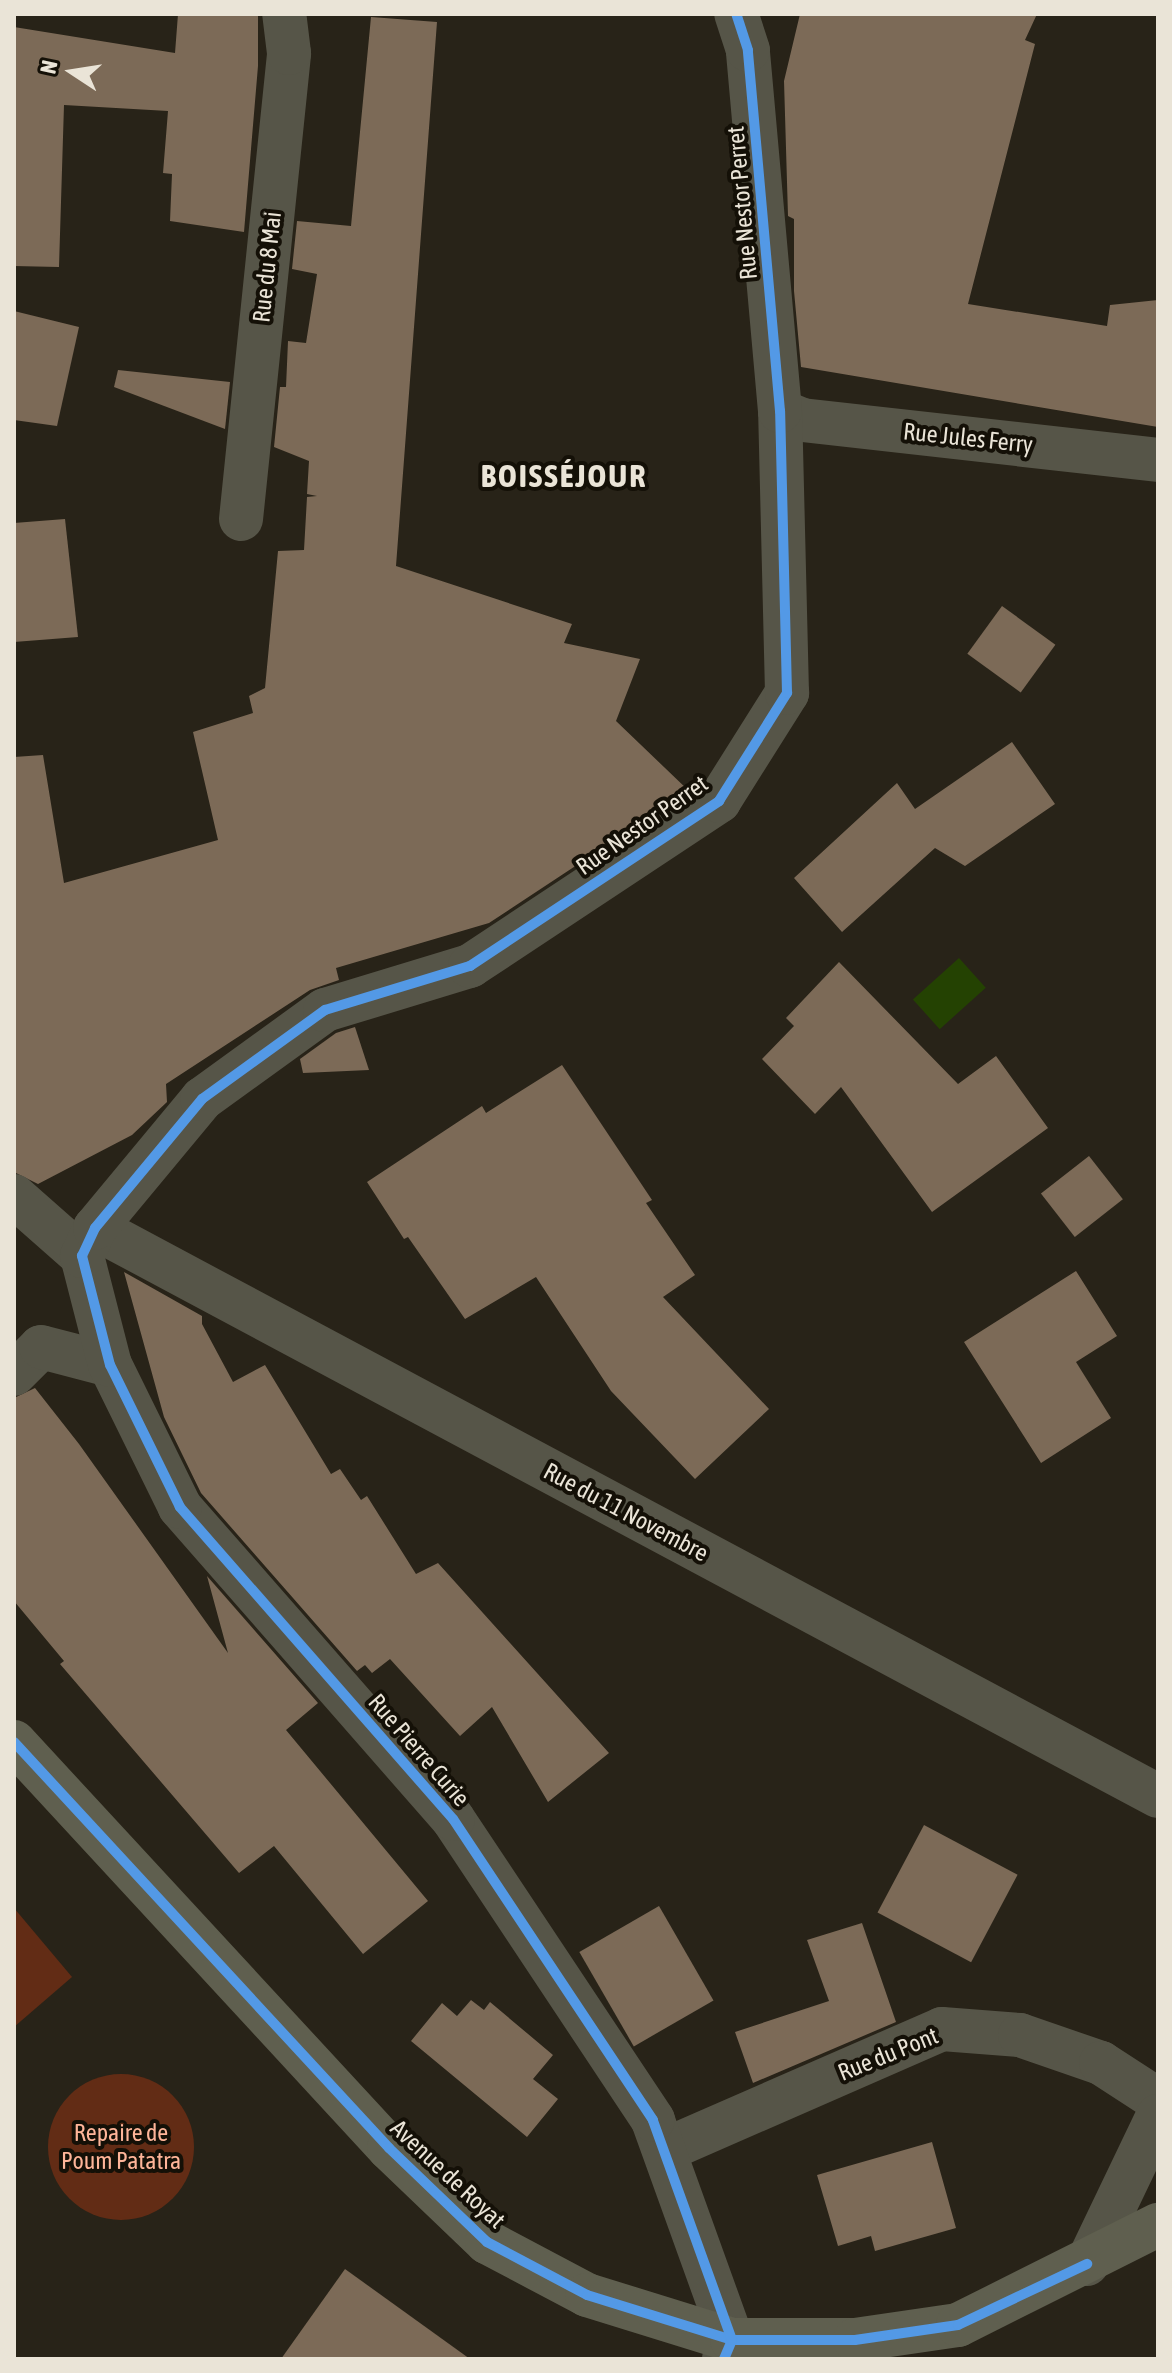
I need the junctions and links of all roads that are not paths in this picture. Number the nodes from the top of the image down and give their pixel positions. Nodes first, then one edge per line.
1 (284, 14) edge
2 (736, 14) edge
3 (780, 411) junction
4 (1158, 460) edge
5 (241, 519) dead end
6 (14, 1196) edge
7 (88, 1242) junction
8 (110, 1365) junction
9 (14, 1374) edge
10 (14, 1742) edge
11 (1158, 1796) edge
12 (1158, 2100) edge
13 (1158, 2116) edge
14 (665, 2150) junction
15 (1158, 2225) edge
16 (1087, 2264) junction
17 (728, 2349) edge

1 - 5 street, Rue du 8 Mai
2 - 3 street, Rue Nestor Perret
3 - 4 street, Rue Jules Ferry
3 - 7 street, Rue Nestor Perret
6 - 7 street, Rue du 11 Novembre
7 - 8 street, Rue Pierre Curie
7 - 11 street, Rue du 11 Novembre
8 - 9 street
8 - 14 street, Rue Pierre Curie
10 - 17 main road, Avenue de Royat
12 - 14 street, Rue du Pont
13 - 16 street
14 - 17 street, Rue Pierre Curie
15 - 16 main road, Avenue de Royat
16 - 17 main road, Avenue de Royat

